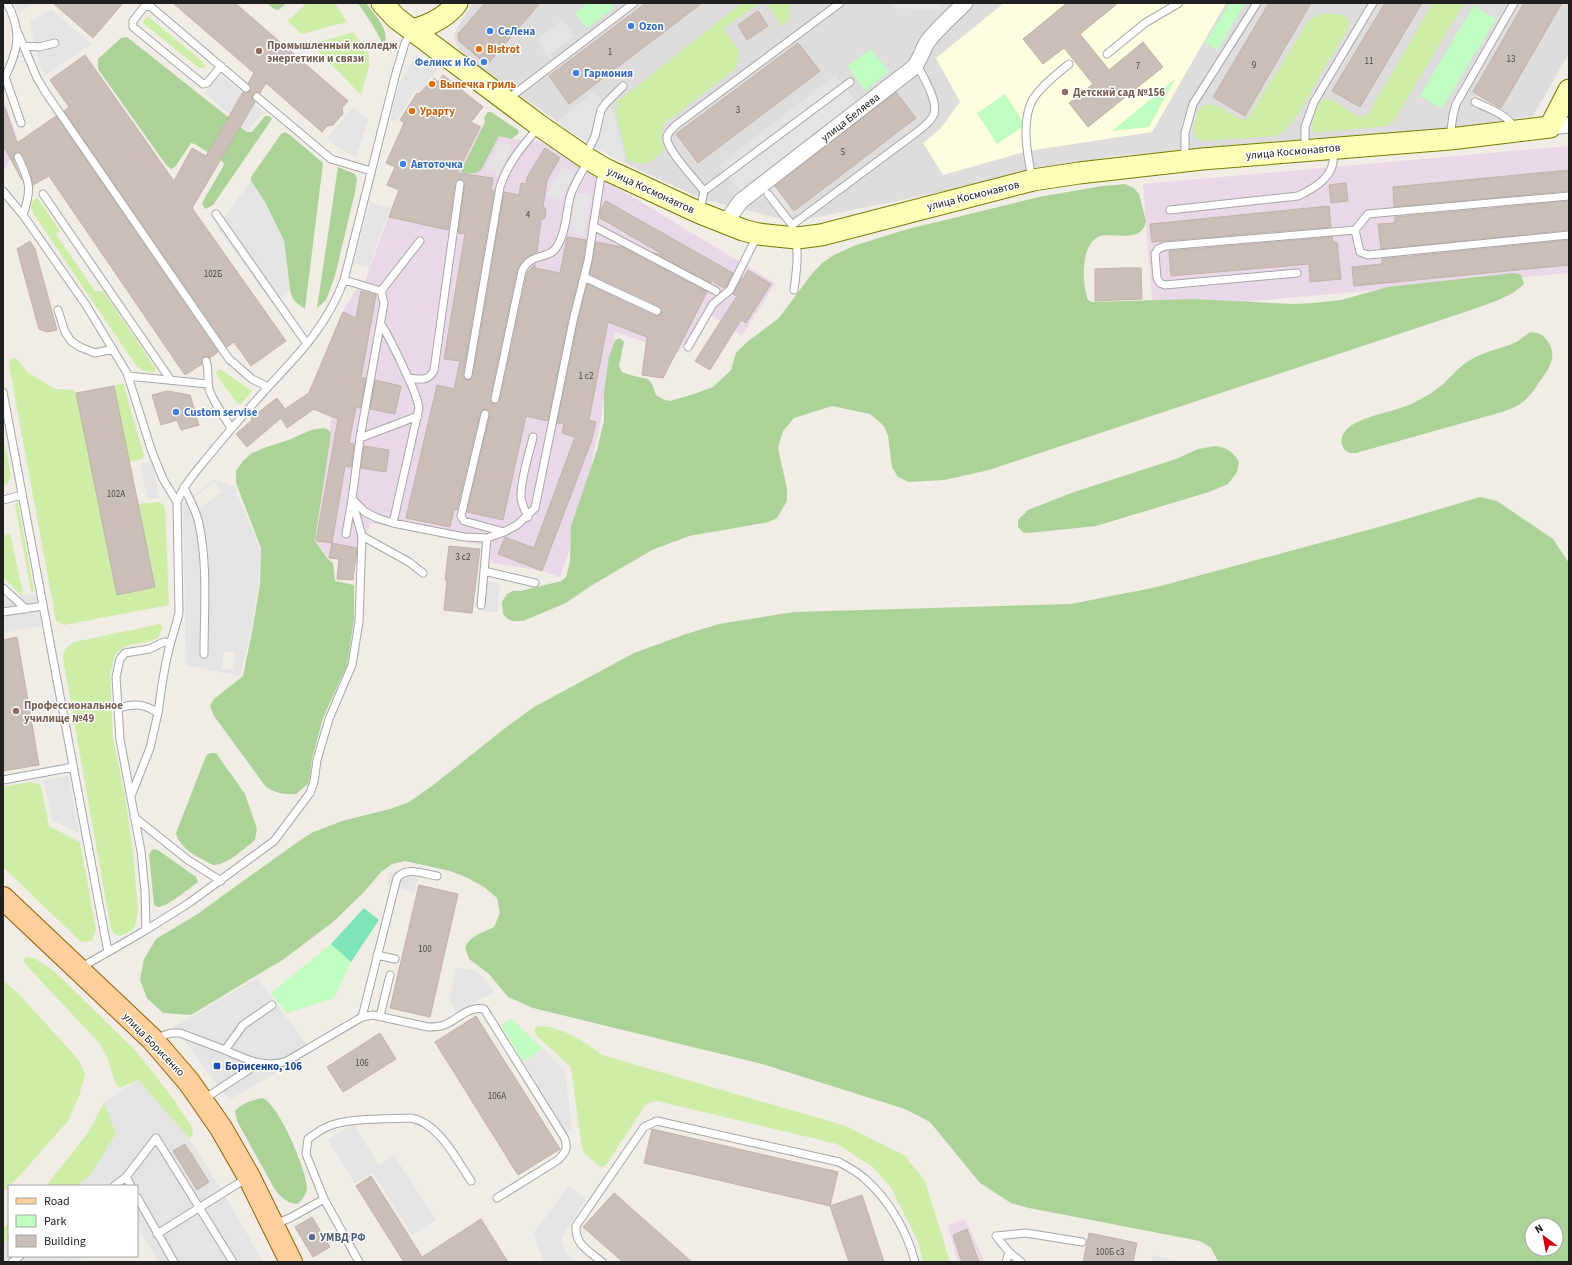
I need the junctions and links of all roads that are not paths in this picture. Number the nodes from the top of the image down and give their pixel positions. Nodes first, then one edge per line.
1 (382, 3) edge
2 (457, 3) edge
3 (634, 3) edge
4 (840, 3) edge
5 (966, 3) edge
6 (1179, 3) edge
7 (1257, 3) edge
8 (1373, 3) edge
9 (1514, 3) edge
10 (6, 5) edge
11 (413, 30) junction
12 (18, 33) junction
13 (55, 43) dead end
14 (24, 46) junction
15 (1107, 54) dead end
16 (917, 64) junction
17 (1069, 64) dead end
18 (221, 66) junction
19 (4, 74) edge
20 (850, 82) dead end
21 (623, 86) dead end
22 (246, 88) dead end
23 (1569, 90) edge
24 (257, 98) dead end
25 (506, 101) junction
26 (1475, 102) dead end
27 (21, 123) dead end
28 (540, 126) junction
29 (1560, 126) edge
30 (1515, 131) junction
31 (1450, 139) junction
32 (1332, 148) junction
33 (1305, 150) junction
34 (18, 157) dead end
35 (1185, 161) junction
36 (593, 162) junction
37 (371, 171) junction
38 (1033, 180) junction
39 (460, 184) dead end
40 (704, 190) junction
41 (3, 191) edge
42 (43, 194) dead end
43 (768, 194) dead end
44 (1569, 196) edge
45 (1170, 210) dead end
46 (216, 214) dead end
47 (700, 214) junction
48 (23, 215) junction
49 (725, 223) junction
50 (593, 226) junction
51 (1355, 230) junction
52 (794, 232) junction
53 (758, 234) junction
54 (1569, 235) edge
55 (420, 241) dead end
56 (1297, 273) dead end
57 (584, 277) junction
58 (344, 280) junction
59 (716, 290) dead end
60 (794, 290) dead end
61 (381, 291) junction
62 (58, 310) dead end
63 (657, 311) dead end
64 (381, 324) junction
65 (307, 344) junction
66 (688, 347) dead end
67 (113, 349) junction
68 (206, 361) dead end
69 (468, 374) dead end
70 (128, 376) junction
71 (408, 378) junction
72 (170, 379) junction
73 (208, 384) junction
74 (268, 387) junction
75 (3, 392) edge
76 (495, 399) dead end
77 (485, 414) dead end
78 (418, 416) junction
79 (231, 428) junction
80 (533, 437) dead end
81 (360, 438) junction
82 (184, 488) junction
83 (22, 495) junction
84 (352, 499) junction
85 (3, 500) edge
86 (177, 502) junction
87 (528, 517) junction
88 (393, 523) junction
89 (504, 532) junction
90 (346, 534) dead end
91 (362, 536) junction
92 (487, 538) junction
93 (484, 571) junction
94 (423, 573) dead end
95 (535, 583) dead end
96 (3, 588) edge
97 (480, 605) dead end
98 (43, 606) junction
99 (26, 609) junction
100 (3, 612) edge
101 (170, 644) junction
102 (204, 654) dead end
103 (119, 708) junction
104 (158, 713) junction
105 (73, 767) junction
106 (3, 780) edge
107 (131, 796) junction
108 (134, 817) junction
109 (437, 876) dead end
110 (221, 881) junction
111 (3, 898) edge
112 (146, 930) junction
113 (108, 952) junction
114 (377, 955) junction
115 (395, 959) dead end
116 (78, 969) junction
117 (390, 975) dead end
118 (272, 1005) dead end
119 (380, 1016) junction
120 (362, 1017) junction
121 (152, 1039) junction
122 (225, 1050) junction
123 (259, 1064) junction
124 (202, 1100) junction
125 (126, 1177) junction
126 (249, 1177) junction
127 (471, 1181) dead end
128 (115, 1185) edge
129 (130, 1185) edge
130 (324, 1198) junction
131 (497, 1198) dead end
132 (138, 1199) edge
133 (199, 1208) junction
134 (273, 1224) junction
135 (157, 1234) junction
136 (1082, 1242) dead end
137 (1008, 1252) junction
138 (174, 1262) edge
139 (233, 1262) edge
140 (291, 1262) edge
141 (359, 1262) edge
142 (602, 1262) edge
143 (915, 1262) edge
144 (1006, 1262) edge
145 (1021, 1262) edge

1 - 11 main road, улица Космонавтов
2 - 11 main road
3 - 25 lane
4 - 40 lane
5 - 16 street, улица Беляева
6 - 15 lane
7 - 35 lane
8 - 33 lane
9 - 31 lane
10 - 12 lane
11 - 25 main road, улица Космонавтов
11 - 37 lane
12 - 14 lane
12 - 19 lane
13 - 14 lane
14 - 74 lane
16 - 49 street, улица Беляева
16 - 52 lane
17 - 38 lane
18 - 18 lane
18 - 22 lane
19 - 27 lane
20 - 40 lane
21 - 36 lane
23 - 29 main road, улица Космонавтов
24 - 37 lane
25 - 28 main road, улица Космонавтов
26 - 30 lane
28 - 36 main road, улица Космонавтов
28 - 69 lane
29 - 30 main road, улица Космонавтов
30 - 31 main road, улица Космонавтов
31 - 32 main road, улица Космонавтов
32 - 33 main road, улица Космонавтов
32 - 45 lane
33 - 35 main road, улица Космонавтов
34 - 48 lane
35 - 38 main road, улица Космонавтов
36 - 47 main road, улица Космонавтов
36 - 50 lane
36 - 76 lane
37 - 58 lane
38 - 52 main road, улица Космонавтов
39 - 71 lane
40 - 47 lane
41 - 48 lane
42 - 72 lane
43 - 52 lane
44 - 51 lane
46 - 65 lane
47 - 49 main road, улица Космонавтов
48 - 67 lane
49 - 53 main road, улица Космонавтов
50 - 57 lane
50 - 59 lane
51 - 54 lane
51 - 56 lane
52 - 53 main road, улица Космонавтов
52 - 60 lane
53 - 66 lane
55 - 61 lane
57 - 63 lane
57 - 87 lane
58 - 61 lane
58 - 65 lane
61 - 64 lane
62 - 67 lane
64 - 71 lane
64 - 81 lane
65 - 74 lane
67 - 70 lane
68 - 73 lane
70 - 72 lane
70 - 86 lane
71 - 78 lane
72 - 73 lane
73 - 79 lane
74 - 79 lane
75 - 83 lane
77 - 89 lane
78 - 81 lane
78 - 88 lane
79 - 82 lane
80 - 87 lane
81 - 84 lane
82 - 86 lane
82 - 102 lane
83 - 85 lane
83 - 98 lane
84 - 88 lane
84 - 90 lane
84 - 91 lane
86 - 101 lane
87 - 89 lane
88 - 92 lane
89 - 92 lane
91 - 94 lane
91 - 110 lane
92 - 93 lane
93 - 95 lane
93 - 97 lane
96 - 99 lane
98 - 99 lane
98 - 105 lane
99 - 100 lane
101 - 103 lane
101 - 104 lane
103 - 104 lane
103 - 107 lane
104 - 107 lane
105 - 106 lane
105 - 113 lane
107 - 108 lane
108 - 110 lane
108 - 112 lane
109 - 114 lane
110 - 112 lane
111 - 116 main road, улица Борисенко
112 - 113 lane
113 - 116 lane
114 - 115 lane
114 - 120 lane
116 - 121 main road, улица Борисенко
117 - 119 lane
118 - 122 lane
119 - 120 lane
119 - 131 lane
120 - 123 lane
121 - 122 lane
121 - 124 main road, улица Борисенко
122 - 123 lane
123 - 124 lane
124 - 126 main road, улица Борисенко
125 - 128 lane
125 - 129 lane
125 - 133 lane
126 - 133 lane
126 - 134 main road, улица Борисенко
127 - 130 lane
130 - 134 lane
130 - 141 lane
132 - 135 lane
133 - 135 lane
133 - 139 lane
134 - 140 main road, улица Борисенко
135 - 138 lane
136 - 137 lane
137 - 144 lane
137 - 145 lane
142 - 143 lane

